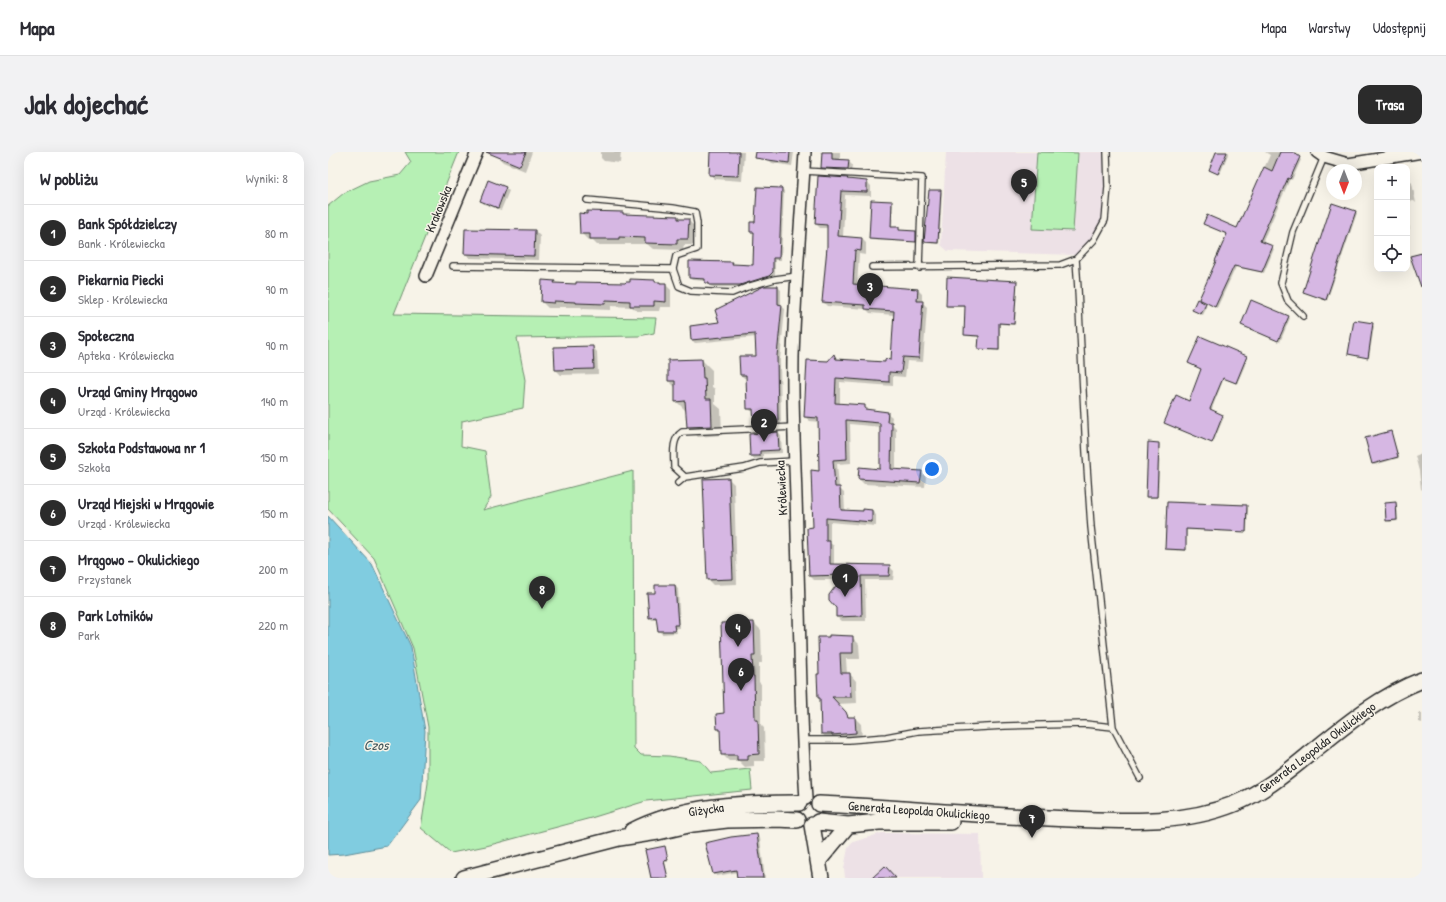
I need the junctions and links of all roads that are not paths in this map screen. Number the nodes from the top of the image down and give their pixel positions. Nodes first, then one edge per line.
1 (477, 152) edge
2 (805, 152) edge
3 (1107, 152) edge
4 (1422, 152) edge
5 (1320, 154) edge
6 (1377, 156) edge
7 (804, 171) junction
8 (587, 200) dead end
9 (1076, 259) junction
10 (453, 266) dead end
11 (872, 268) dead end
12 (919, 268) junction
13 (673, 269) junction
14 (426, 276) dead end
15 (798, 276) junction
16 (1303, 316) dead end
17 (794, 427) junction
18 (794, 461) junction
19 (685, 477) junction
20 (678, 483) dead end
21 (1422, 680) edge
22 (1113, 727) junction
23 (803, 740) junction
24 (1140, 778) dead end
25 (803, 799) junction
26 (1020, 817) junction
27 (797, 820) junction
28 (815, 824) junction
29 (848, 825) junction
30 (619, 838) junction
31 (819, 860) junction
32 (464, 878) edge
33 (821, 878) edge

1 - 14 street, Krakowska
2 - 7 street, Królewiecka
3 - 9 lane
4 - 6 street
5 - 6 street
5 - 16 lane
7 - 12 lane
7 - 15 street, Królewiecka
8 - 13 lane
9 - 12 lane
9 - 22 lane
10 - 13 lane
11 - 12 lane
13 - 15 lane
15 - 17 street, Królewiecka
17 - 18 street, Królewiecka
17 - 19 lane
18 - 19 lane
18 - 23 street, Królewiecka
19 - 20 lane
21 - 26 street, Generała Leopolda Okulickiego
22 - 23 lane
22 - 24 lane
23 - 25 street, Królewiecka
25 - 26 street, Generała Leopolda Okulickiego
25 - 27 street
25 - 28 street
25 - 30 street, Giżycka
26 - 29 street, Generała Leopolda Okulickiego
27 - 28 street
27 - 30 street, Giżycka
28 - 29 street, Generała Leopolda Okulickiego
28 - 31 street
29 - 31 street
30 - 32 street, Giżycka
31 - 33 street

